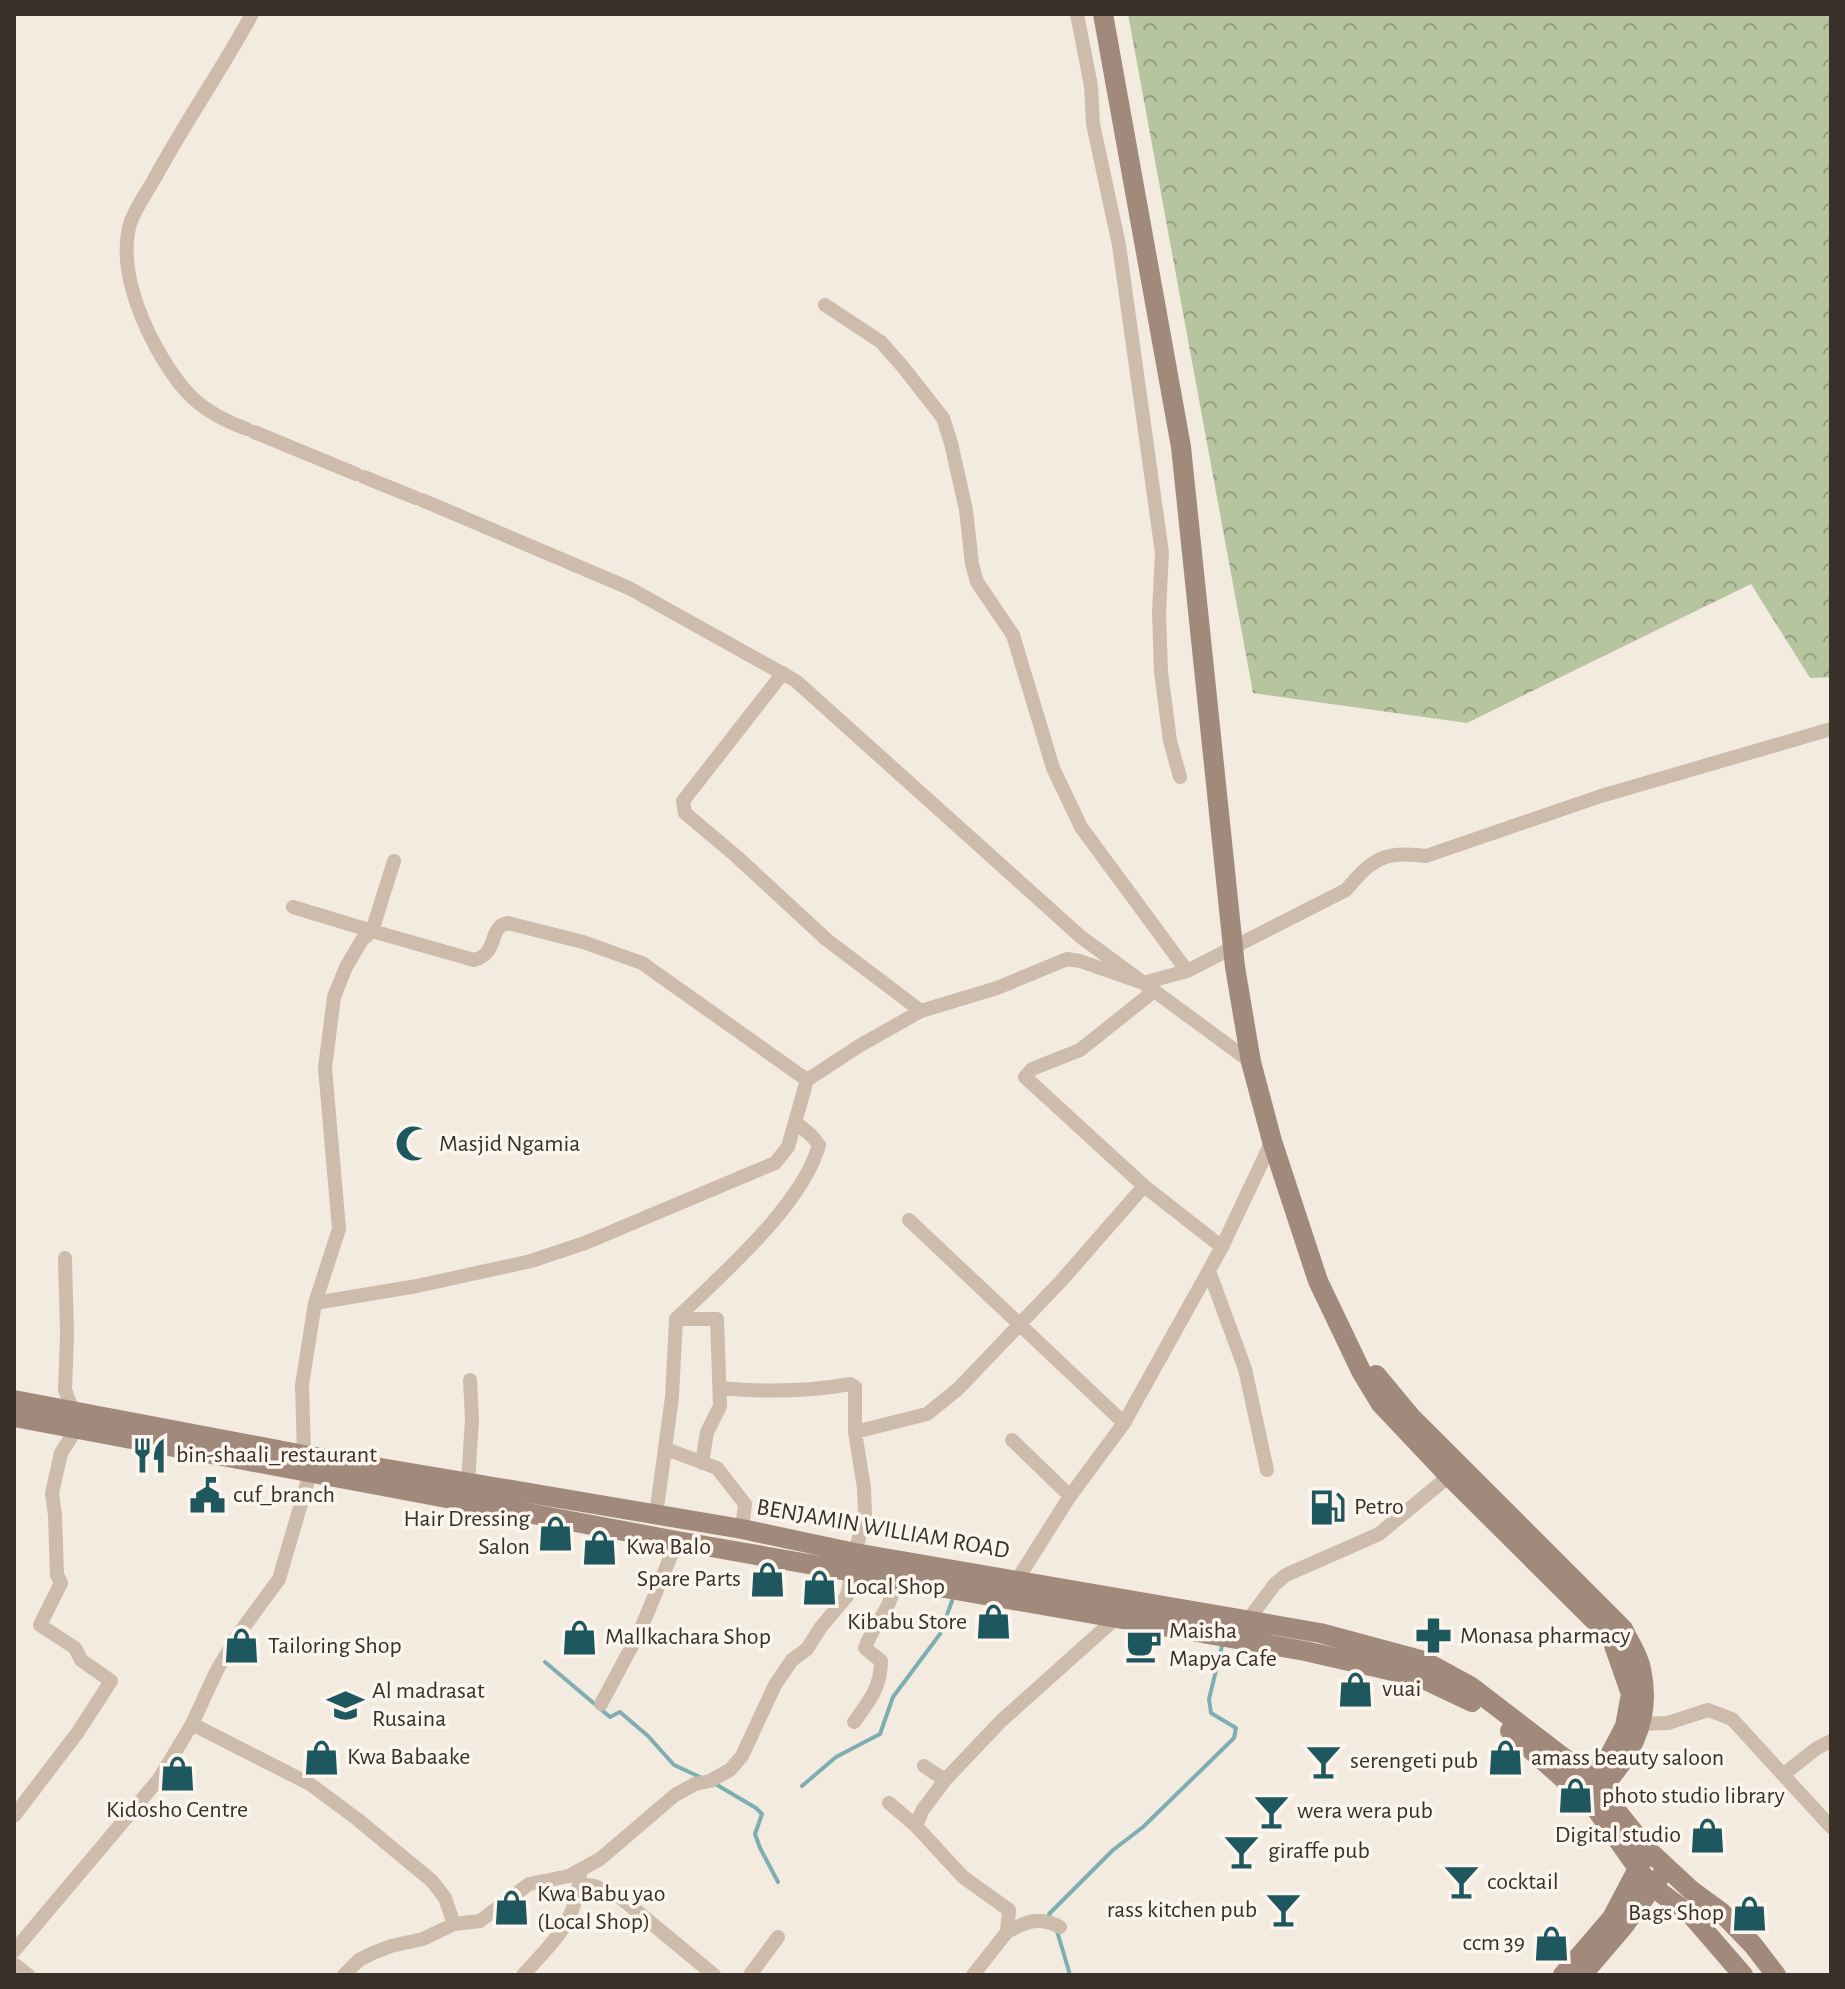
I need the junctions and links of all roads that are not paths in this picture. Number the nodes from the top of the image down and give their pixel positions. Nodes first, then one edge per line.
1 (252, 14) edge
2 (1077, 14) edge
3 (1103, 14) edge
4 (825, 305) dead end
5 (783, 673) junction
6 (1831, 729) edge
7 (1180, 777) dead end
8 (394, 861) dead end
9 (293, 907) dead end
10 (372, 931) junction
11 (1232, 948) junction
12 (1187, 971) junction
13 (1148, 987) junction
14 (921, 1011) junction
15 (1251, 1062) junction
16 (807, 1080) junction
17 (795, 1122) junction
18 (1272, 1141) junction
19 (1144, 1186) junction
20 (909, 1220) dead end
21 (1222, 1247) junction
22 (65, 1258) dead end
23 (1209, 1271) junction
24 (315, 1303) junction
25 (676, 1319) junction
26 (1018, 1325) junction
27 (470, 1380) dead end
28 (720, 1388) junction
29 (14, 1400) edge
30 (14, 1417) edge
31 (75, 1420) junction
32 (1124, 1423) junction
33 (855, 1432) junction
34 (1012, 1440) dead end
35 (666, 1449) junction
36 (702, 1463) junction
37 (307, 1464) junction
38 (1267, 1470) dead end
39 (1454, 1471) junction
40 (468, 1482) junction
41 (1070, 1496) junction
42 (656, 1515) junction
43 (742, 1529) junction
44 (677, 1541) junction
45 (853, 1562) junction
46 (895, 1579) junction
47 (1017, 1580) junction
48 (1115, 1619) junction
49 (1248, 1620) junction
50 (601, 1704) dead end
51 (854, 1722) dead end
52 (1633, 1723) junction
53 (192, 1724) junction
54 (1831, 1741) edge
55 (924, 1766) dead end
56 (1784, 1774) junction
57 (945, 1780) junction
58 (1590, 1790) junction
59 (889, 1803) dead end
60 (14, 1816) edge
61 (916, 1826) junction
62 (1831, 1827) edge
63 (1643, 1858) junction
64 (1666, 1868) junction
65 (580, 1877) junction
66 (1653, 1887) junction
67 (454, 1924) junction
68 (1054, 1924) dead end
69 (1007, 1932) junction
70 (778, 1937) dead end
71 (14, 1951) edge
72 (14, 1964) edge
73 (28, 1975) edge
74 (344, 1975) edge
75 (523, 1975) edge
76 (714, 1975) edge
77 (750, 1975) edge
78 (973, 1975) edge
79 (1563, 1975) edge
80 (1582, 1975) edge
81 (1743, 1975) edge
82 (1776, 1975) edge

1 - 5 street
2 - 7 street
3 - 11 main road
4 - 12 street
5 - 13 street
5 - 14 street
6 - 11 street
8 - 10 street
9 - 10 street
10 - 16 street
10 - 24 street
11 - 12 street
11 - 15 main road
12 - 13 street
13 - 14 street
13 - 15 street
13 - 19 street
14 - 16 street
15 - 18 main road
16 - 17 street
17 - 24 street
17 - 25 street
18 - 21 street
18 - 39 main road
19 - 21 street
19 - 26 street
20 - 26 street
21 - 23 street
22 - 31 street
23 - 32 street
23 - 38 street
24 - 37 street
25 - 28 street
25 - 35 street
26 - 32 street
26 - 33 street
27 - 40 street
28 - 33 street
28 - 36 street
29 - 31 main road, BENJAMIN WILLIAM ROAD
30 - 31 main road, BENJAMIN WILLIAM ROAD
31 - 37 main road, BENJAMIN WILLIAM ROAD
31 - 60 street
32 - 41 street
33 - 45 street
34 - 41 street
35 - 36 street
35 - 42 street
36 - 43 street
37 - 40 main road, BENJAMIN WILLIAM ROAD
37 - 44 main road, BENJAMIN WILLIAM ROAD
37 - 53 street
39 - 49 street
39 - 52 main road
40 - 42 main road, BENJAMIN WILLIAM ROAD
41 - 47 street
42 - 43 main road, BENJAMIN WILLIAM ROAD
43 - 45 main road, BENJAMIN WILLIAM ROAD
44 - 45 main road, BENJAMIN WILLIAM ROAD
44 - 50 street
45 - 46 main road, BENJAMIN WILLIAM ROAD
45 - 47 main road, BENJAMIN WILLIAM ROAD
45 - 65 street
46 - 48 main road, BENJAMIN WILLIAM ROAD
46 - 51 street
47 - 49 main road, BENJAMIN WILLIAM ROAD
48 - 57 street
48 - 58 main road, BENJAMIN WILLIAM ROAD
49 - 58 main road, BENJAMIN WILLIAM ROAD
52 - 56 street
52 - 58 main road
53 - 67 street
53 - 71 street
54 - 56 street
55 - 57 street
56 - 62 street
57 - 61 street
58 - 63 main road, BENJAMIN WILLIAM ROAD
59 - 61 street
61 - 69 street
63 - 64 main road, BENJAMIN WILLIAM ROAD
63 - 66 main road, BENJAMIN WILLIAM ROAD
63 - 79 main road
64 - 66 main road
64 - 82 main road, BENJAMIN WILLIAM ROAD
65 - 67 street
65 - 75 street
65 - 76 street
66 - 80 main road
66 - 81 main road, BENJAMIN WILLIAM ROAD
67 - 74 street
68 - 69 street
69 - 78 street
70 - 77 street
72 - 73 street

